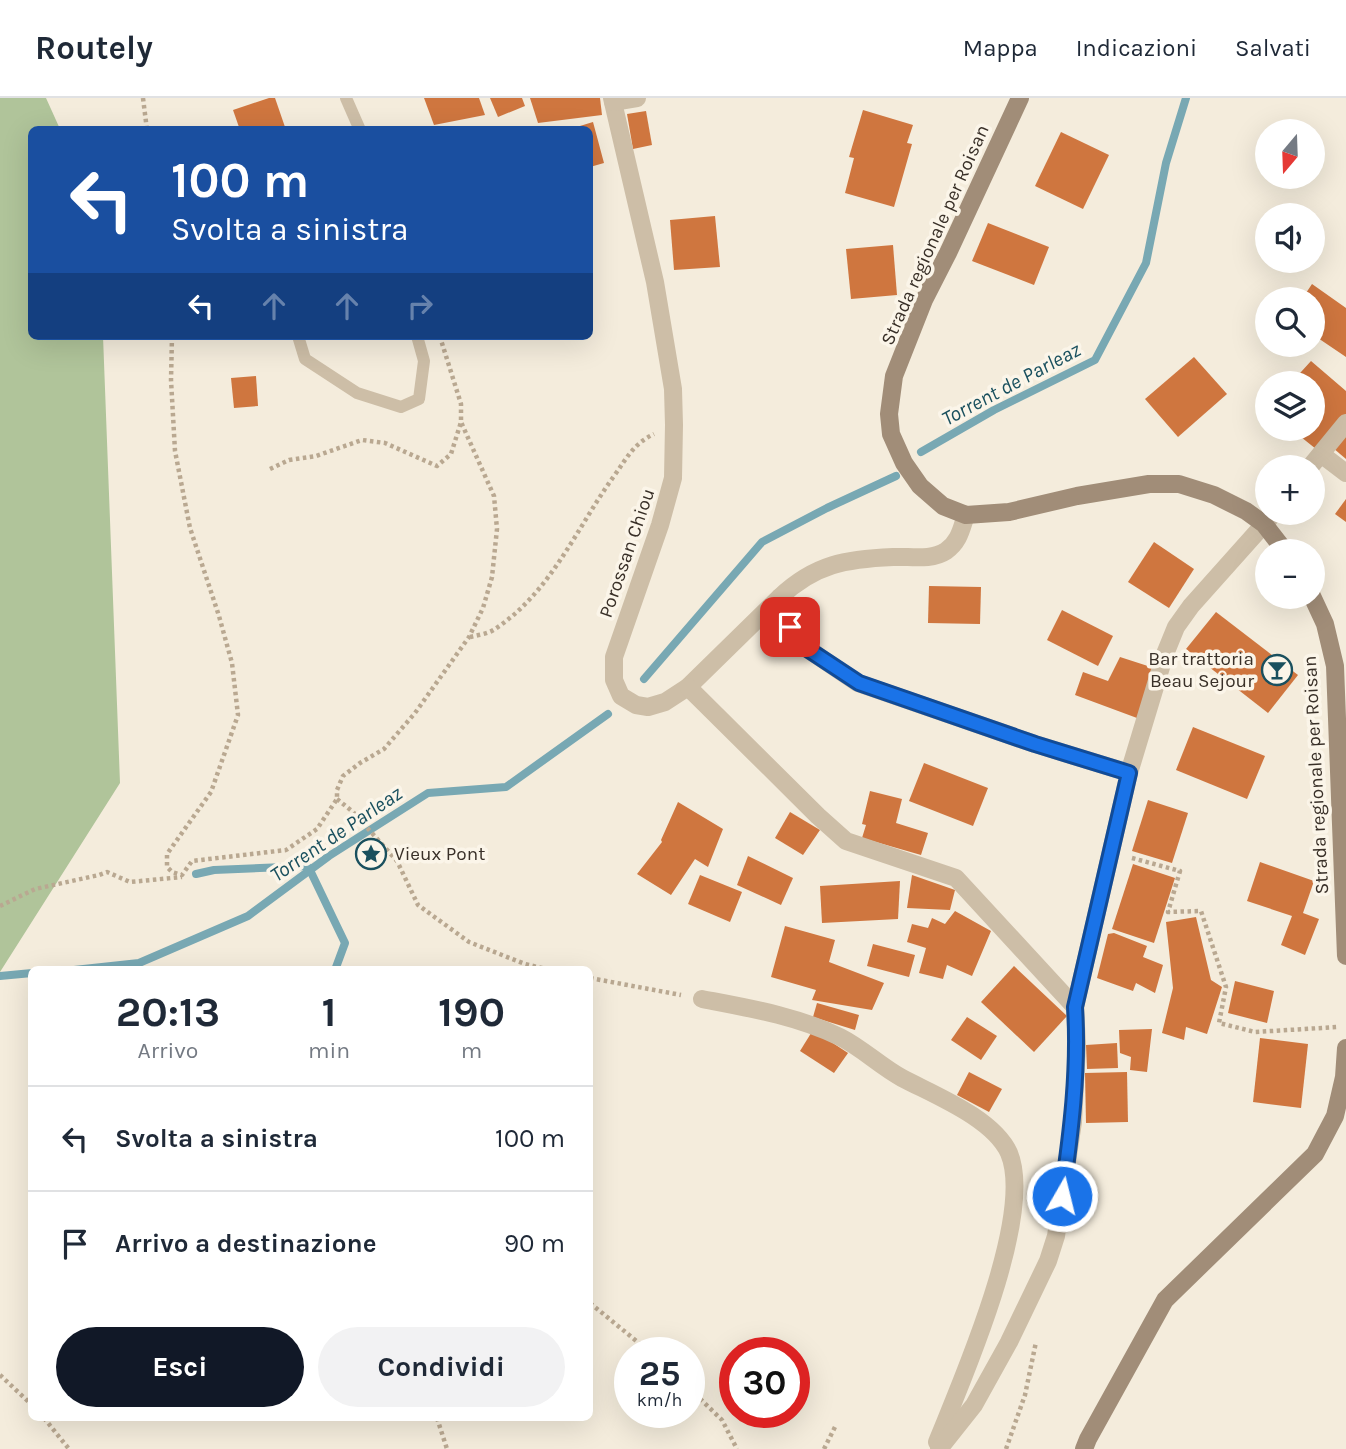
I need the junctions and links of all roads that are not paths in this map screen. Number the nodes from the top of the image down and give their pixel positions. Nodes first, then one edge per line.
1 (346, 98) edge
2 (637, 98) edge
3 (1020, 98) edge
4 (613, 100) edge
5 (358, 126) edge
6 (299, 340) edge
7 (418, 340) edge
8 (1346, 423) edge
9 (1321, 455) edge
10 (1325, 464) edge
11 (1346, 472) edge
12 (1255, 514) edge
13 (966, 515) junction
14 (1264, 525) edge
15 (780, 597) junction
16 (1318, 609) edge
17 (688, 687) junction
18 (1129, 773) junction
19 (1346, 943) edge
20 (1346, 956) edge
21 (702, 999) road end
22 (1075, 1007) junction
23 (1346, 1048) edge
24 (937, 1449) edge
25 (1084, 1449) edge

1 - 5 lane
2 - 4 street
3 - 13 main road, Strada regionale per Roisan
4 - 17 street, Porossan Chiou
6 - 7 lane
8 - 9 street
10 - 11 street
12 - 13 main road
13 - 15 street, Porossan Chiou
14 - 18 street
15 - 17 street, Porossan Chiou
15 - 18 street
16 - 19 main road, Strada regionale per Roisan
17 - 22 street
18 - 22 street
19 - 20 main road, Strada regionale per Roisan
21 - 24 street
22 - 24 street
23 - 25 main road

